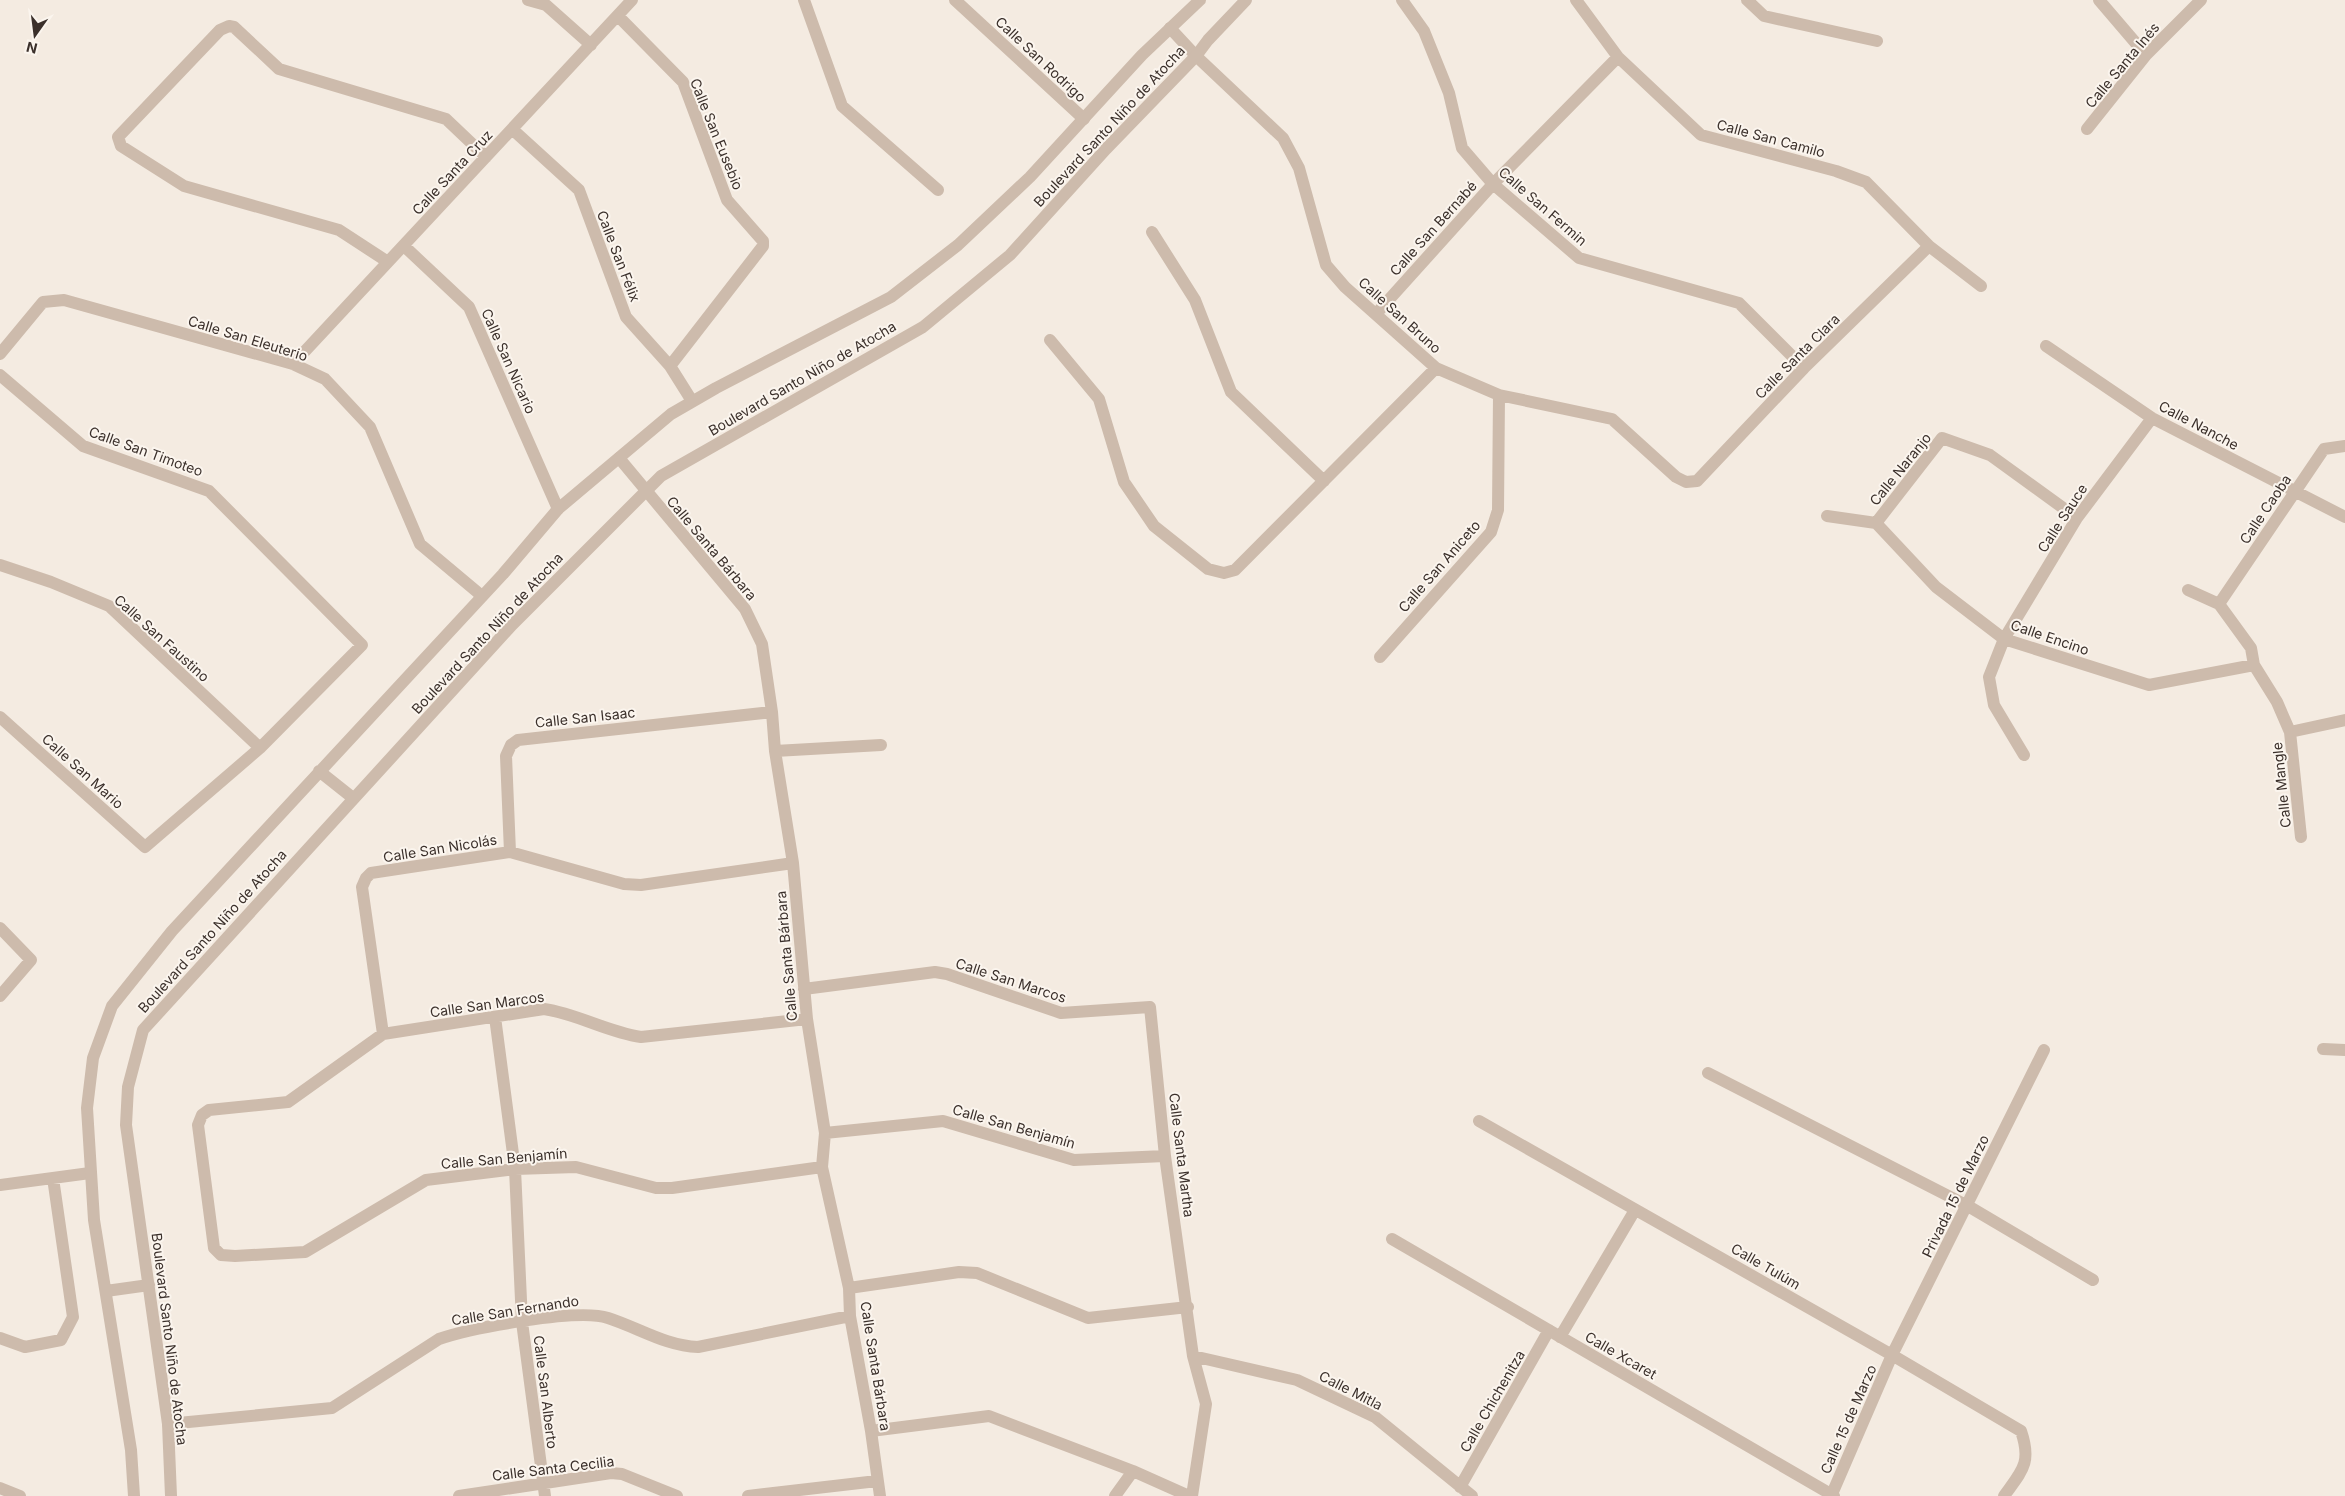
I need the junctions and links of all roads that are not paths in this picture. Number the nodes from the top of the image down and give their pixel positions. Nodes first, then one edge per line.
1 (528, 0) edge
2 (632, 0) edge
3 (804, 0) edge
4 (955, 0) edge
5 (1200, 0) edge
6 (1246, 0) edge
7 (1402, 0) edge
8 (1576, 0) edge
9 (1747, 0) edge
10 (2099, 0) edge
11 (2201, 0) edge
12 (618, 16) junction
13 (1170, 28) junction
14 (1877, 41) dead end
15 (590, 45) junction
16 (1196, 56) junction
17 (2146, 56) junction
18 (1618, 57) junction
19 (1084, 119) junction
20 (512, 129) junction
21 (2087, 129) dead end
22 (486, 157) junction
23 (1493, 184) junction
24 (938, 190) dead end
25 (1152, 232) dead end
26 (404, 246) junction
27 (1929, 246) junction
28 (388, 262) junction
29 (1981, 286) dead end
30 (1376, 314) junction
31 (1050, 340) dead end
32 (2046, 346) dead end
33 (0, 354) edge
34 (293, 364) junction
35 (670, 366) junction
36 (1436, 368) junction
37 (1804, 368) junction
38 (0, 375) edge
39 (1499, 395) junction
40 (692, 401) junction
41 (2152, 418) junction
42 (2345, 446) edge
43 (619, 458) junction
44 (1324, 481) junction
45 (1686, 482) joint
46 (645, 491) junction
47 (2294, 492) junction
48 (558, 508) junction
49 (1827, 516) dead end
50 (2345, 517) edge
51 (2077, 518) junction
52 (1876, 523) junction
53 (0, 565) edge
54 (2188, 590) dead end
55 (482, 596) junction
56 (2219, 604) junction
57 (2004, 639) junction
58 (1380, 657) dead end
59 (2254, 665) junction
60 (772, 712) junction
61 (0, 717) edge
62 (2345, 720) edge
63 (2290, 732) junction
64 (881, 745) dead end
65 (260, 748) junction
66 (775, 751) junction
67 (2024, 755) dead end
68 (319, 771) junction
69 (354, 798) junction
70 (2302, 837) dead end
71 (510, 852) junction
72 (793, 863) junction
73 (0, 928) edge
74 (804, 988) junction
75 (0, 996) edge
76 (1150, 1007) joint
77 (494, 1016) junction
78 (807, 1019) junction
79 (383, 1034) junction
80 (2323, 1049) dead end
81 (2044, 1050) dead end
82 (2345, 1050) edge
83 (1708, 1072) dead end
84 (1478, 1121) dead end
85 (825, 1133) junction
86 (1165, 1156) junction
87 (822, 1167) junction
88 (515, 1169) junction
89 (90, 1173) junction
90 (52, 1178) junction
91 (0, 1184) edge
92 (1968, 1206) junction
93 (1635, 1210) junction
94 (1392, 1239) dead end
95 (235, 1256) joint
96 (2093, 1280) dead end
97 (149, 1285) junction
98 (849, 1288) junction
99 (106, 1291) junction
100 (1188, 1307) junction
101 (850, 1316) junction
102 (522, 1322) junction
103 (1554, 1333) junction
104 (0, 1338) edge
105 (1892, 1355) junction
106 (1194, 1356) junction
107 (168, 1424) junction
108 (871, 1430) junction
109 (1133, 1471) junction
110 (877, 1481) junction
111 (0, 1488) edge
112 (544, 1490) edge
113 (1468, 1493) edge
114 (1833, 1495) edge
115 (20, 1496) edge
116 (134, 1496) edge
117 (171, 1496) edge
118 (459, 1496) edge
119 (677, 1496) edge
120 (748, 1496) edge
121 (880, 1496) edge
122 (1115, 1496) edge
123 (1190, 1496) edge
124 (2004, 1496) edge

1 - 15 street
2 - 12 street, Calle Santa Cruz
3 - 24 street
4 - 19 street, Calle San Rodrigo
5 - 13 street, Boulevard Santo Niño de Atocha
6 - 16 street, Boulevard Santo Niño de Atocha
7 - 23 street, Calle San Fermin
8 - 18 street, Calle San Camilo
9 - 14 street
10 - 17 street
11 - 17 street, Calle Santa Inés
12 - 15 street, Calle Santa Cruz
12 - 35 street, Calle San Eusebio
13 - 16 street, Calle San Bruno
13 - 19 street, Boulevard Santo Niño de Atocha
15 - 20 street, Calle Santa Cruz
16 - 30 street, Calle San Bruno
16 - 46 street, Boulevard Santo Niño de Atocha
17 - 21 street, Calle Santa Inés
18 - 23 street, Calle San Bernabé
18 - 27 street, Calle San Camilo
19 - 40 street, Boulevard Santo Niño de Atocha
20 - 22 street, Calle Santa Cruz
20 - 35 street, Calle San Félix
22 - 26 street, Calle Santa Cruz
22 - 28 street
23 - 30 street, Calle San Bernabé
23 - 37 street, Calle San Fermin
25 - 44 street
26 - 28 street, Calle Santa Cruz
26 - 48 street, Calle San Nicario
27 - 29 street, Calle San Camilo
27 - 37 street, Calle Santa Clara
28 - 34 street, Calle Santa Cruz
30 - 36 street, Calle San Bruno
31 - 44 street
32 - 41 street, Calle Nanche
33 - 34 street, Calle San Eleuterio
34 - 55 street, Calle San Eleuterio
35 - 40 street, Calle San Félix
36 - 39 street, Calle San Bruno
36 - 44 street
37 - 45 street, Calle Santa Clara
38 - 65 street, Calle San Timoteo
39 - 45 street, Calle San Bruno
39 - 58 street, Calle San Aniceto
40 - 43 street, Boulevard Santo Niño de Atocha
41 - 47 street, Calle Nanche
41 - 51 street, Calle Sauce
42 - 47 street, Calle Caoba
43 - 46 street, Calle Santa Bárbara
43 - 48 street, Boulevard Santo Niño de Atocha
46 - 60 street, Calle Santa Bárbara
46 - 69 street, Boulevard Santo Niño de Atocha
47 - 50 street, Calle Nanche
47 - 56 street, Calle Caoba
48 - 55 street, Boulevard Santo Niño de Atocha
49 - 52 street
51 - 52 street, Calle Naranjo
51 - 57 street, Calle Sauce
52 - 57 street, Calle Encino
53 - 65 street, Calle San Faustino
54 - 56 street, Calle Mangle
55 - 68 street, Boulevard Santo Niño de Atocha
56 - 59 street, Calle Mangle
57 - 59 street, Calle Encino
57 - 67 street, Calle Sauce
59 - 63 street, Calle Mangle
60 - 66 street, Calle Santa Bárbara
60 - 71 street, Calle San Isaac
61 - 65 street, Calle San Mario
62 - 63 street
63 - 70 street, Calle Mangle
64 - 66 street
66 - 72 street, Calle Santa Bárbara
68 - 69 street
68 - 89 street, Boulevard Santo Niño de Atocha
69 - 97 street, Boulevard Santo Niño de Atocha
71 - 72 street, Calle San Nicolás
71 - 79 street, Calle San Nicolás
72 - 74 street, Calle Santa Bárbara
73 - 75 street
74 - 76 street, Calle San Marcos
74 - 78 street, Calle Santa Bárbara
76 - 86 street, Calle Santa Martha
77 - 78 street, Calle San Marcos
77 - 79 street, Calle San Marcos
77 - 88 street, Calle San Alberto
78 - 85 street, Calle Santa Bárbara
79 - 95 street, Calle San Marcos
80 - 82 street
81 - 92 street, Privada 15 de Marzo
83 - 92 street
84 - 93 street, Calle Tulúm
85 - 86 street, Calle San Benjamín
85 - 87 street, Calle Santa Bárbara
86 - 100 street, Calle Santa Martha
87 - 88 street, Calle San Benjamín
87 - 98 street, Calle Santa Bárbara
88 - 95 street, Calle San Benjamín
88 - 102 street, Calle San Alberto
89 - 90 street
89 - 99 street, Boulevard Santo Niño de Atocha
90 - 91 street
90 - 104 street
92 - 96 street
92 - 105 street, Privada 15 de Marzo
93 - 103 street, Calle Chichenitza
93 - 105 street, Calle Tulúm
94 - 103 street, Calle Xcaret
97 - 99 street
97 - 107 street, Boulevard Santo Niño de Atocha
98 - 100 street
98 - 101 street, Calle Santa Bárbara
99 - 116 street, Boulevard Santo Niño de Atocha
100 - 106 street, Calle Santa Martha
101 - 102 street, Calle San Fernando
101 - 108 street, Calle Santa Bárbara
102 - 107 street, Calle San Fernando
102 - 112 street, Calle San Alberto
103 - 113 street, Calle Chichenitza
103 - 114 street, Calle Xcaret
105 - 114 street, Calle 15 de Marzo
105 - 124 street, Calle Tulúm
106 - 113 street, Calle Mitla
106 - 123 street, Calle Santa Martha
107 - 117 street, Boulevard Santo Niño de Atocha
108 - 109 street
108 - 110 street, Calle Santa Bárbara
109 - 122 street
109 - 123 street
110 - 120 street
110 - 121 street, Calle Santa Bárbara
111 - 115 street
112 - 118 street, Calle Santa Cecilia
112 - 119 street, Calle Santa Cecilia

